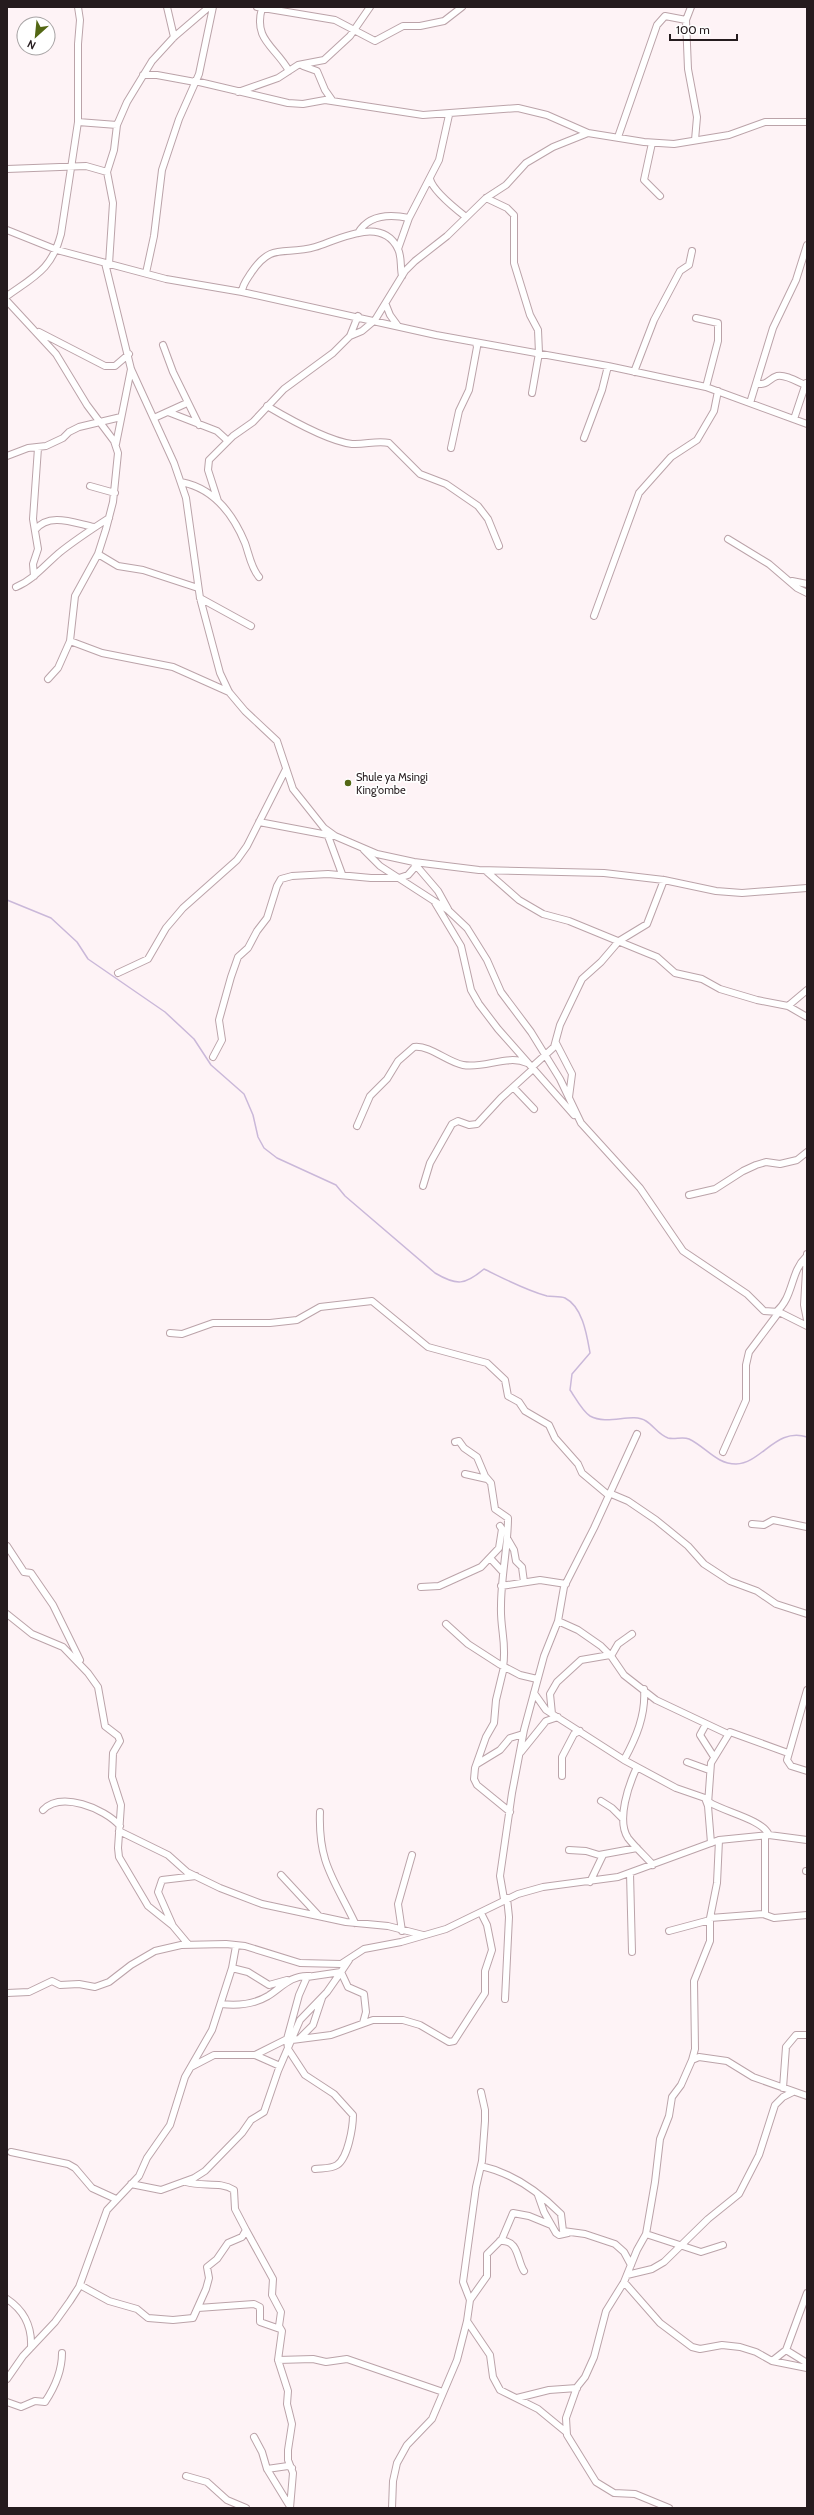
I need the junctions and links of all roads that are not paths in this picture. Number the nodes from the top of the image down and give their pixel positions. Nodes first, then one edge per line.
1 (167, 7) edge
2 (210, 7) edge
3 (213, 7) edge
4 (259, 7) edge
5 (312, 7) edge
6 (370, 7) edge
7 (462, 7) edge
8 (691, 7) edge
9 (80, 9) edge
10 (310, 14) junction
11 (686, 20) junction
12 (354, 29) junction
13 (174, 37) junction
14 (296, 66) junction
15 (289, 71) junction
16 (143, 75) junction
17 (195, 81) junction
18 (238, 92) junction
19 (332, 100) junction
20 (449, 115) junction
21 (78, 122) junction
22 (807, 122) edge
23 (117, 125) junction
24 (588, 133) junction
25 (618, 138) junction
26 (695, 140) junction
27 (652, 143) junction
28 (70, 167) junction
29 (7, 169) edge
30 (107, 172) junction
31 (430, 179) junction
32 (660, 196) dead end
33 (486, 198) junction
34 (466, 217) junction
35 (409, 218) junction
36 (7, 230) edge
37 (358, 233) junction
38 (807, 245) edge
39 (398, 249) junction
40 (57, 250) junction
41 (692, 251) dead end
42 (107, 264) junction
43 (146, 273) junction
44 (402, 276) junction
45 (242, 292) junction
46 (7, 296) edge
47 (7, 301) edge
48 (386, 305) junction
49 (358, 316) junction
50 (696, 318) dead end
51 (376, 320) junction
52 (398, 326) junction
53 (36, 330) junction
54 (350, 336) junction
55 (476, 343) junction
56 (163, 345) dead end
57 (539, 353) junction
58 (129, 354) junction
59 (608, 366) junction
60 (131, 369) junction
61 (634, 372) junction
62 (806, 383) edge
63 (756, 384) junction
64 (706, 387) junction
65 (718, 391) junction
66 (532, 393) dead end
67 (750, 402) junction
68 (187, 403) junction
69 (267, 406) junction
70 (168, 412) junction
71 (121, 417) junction
72 (154, 418) junction
73 (794, 419) junction
74 (100, 420) junction
75 (807, 424) edge
76 (199, 425) junction
77 (584, 438) dead end
78 (228, 441) junction
79 (116, 444) junction
80 (38, 448) junction
81 (451, 448) dead end
82 (7, 456) edge
83 (181, 482) junction
84 (90, 486) dead end
85 (115, 493) junction
86 (218, 501) junction
87 (109, 518) junction
88 (94, 527) junction
89 (35, 530) junction
90 (728, 539) dead end
91 (499, 546) dead end
92 (98, 554) junction
93 (34, 576) junction
94 (259, 578) dead end
95 (790, 581) junction
96 (807, 584) edge
97 (16, 587) dead end
98 (198, 588) junction
99 (807, 592) edge
100 (200, 598) junction
101 (594, 616) dead end
102 (251, 626) dead end
103 (70, 641) junction
104 (48, 679) dead end
105 (229, 692) junction
106 (286, 769) junction
107 (258, 822) junction
108 (328, 836) junction
109 (335, 836) junction
110 (362, 849) junction
111 (414, 864) junction
112 (486, 871) junction
113 (342, 874) junction
114 (400, 878) junction
115 (664, 880) junction
116 (807, 888) edge
117 (434, 901) junction
118 (448, 910) junction
119 (619, 941) junction
120 (118, 973) dead end
121 (807, 990) edge
122 (788, 1006) junction
123 (807, 1017) edge
124 (556, 1043) junction
125 (546, 1056) junction
126 (213, 1057) dead end
127 (532, 1066) junction
128 (514, 1088) junction
129 (569, 1098) junction
130 (534, 1109) dead end
131 (581, 1123) junction
132 (357, 1126) dead end
133 (807, 1152) edge
134 (422, 1186) dead end
135 (689, 1195) dead end
136 (807, 1256) edge
137 (777, 1312) junction
138 (807, 1320) edge
139 (807, 1326) edge
140 (170, 1333) dead end
141 (637, 1434) dead end
142 (454, 1442) dead end
143 (723, 1452) dead end
144 (465, 1474) dead end
145 (487, 1479) junction
146 (608, 1494) junction
147 (752, 1524) dead end
148 (500, 1526) dead end
149 (807, 1527) edge
150 (507, 1537) junction
151 (7, 1546) edge
152 (490, 1558) junction
153 (502, 1571) junction
154 (524, 1582) junction
155 (566, 1584) junction
156 (501, 1586) junction
157 (421, 1588) dead end
158 (7, 1614) edge
159 (807, 1614) edge
160 (558, 1621) junction
161 (446, 1624) dead end
162 (632, 1634) dead end
163 (610, 1656) junction
164 (503, 1667) junction
165 (84, 1669) junction
166 (537, 1679) junction
167 (644, 1689) junction
168 (807, 1690) edge
169 (534, 1693) junction
170 (552, 1714) junction
171 (558, 1717) junction
172 (706, 1724) junction
173 (580, 1731) junction
174 (523, 1734) junction
175 (728, 1734) junction
176 (520, 1753) junction
177 (788, 1753) junction
178 (714, 1757) junction
179 (624, 1760) junction
180 (687, 1762) dead end
181 (476, 1765) junction
182 (636, 1767) junction
183 (709, 1770) junction
184 (807, 1771) edge
185 (562, 1776) dead end
186 (601, 1801) dead end
187 (708, 1803) junction
188 (43, 1810) dead end
189 (320, 1812) dead end
190 (510, 1812) junction
191 (624, 1819) junction
192 (119, 1829) junction
193 (767, 1835) junction
194 (806, 1839) edge
195 (718, 1840) junction
196 (711, 1843) junction
197 (637, 1848) junction
198 (569, 1850) dead end
199 (412, 1855) dead end
200 (603, 1855) junction
201 (653, 1865) junction
202 (630, 1873) junction
203 (281, 1875) dead end
204 (196, 1876) junction
205 (590, 1882) junction
206 (505, 1899) junction
207 (481, 1913) junction
208 (765, 1914) junction
209 (807, 1915) edge
210 (320, 1916) junction
211 (710, 1919) junction
212 (355, 1923) junction
213 (173, 1926) junction
214 (402, 1931) junction
215 (669, 1931) dead end
216 (425, 1936) junction
217 (188, 1944) junction
218 (236, 1946) junction
219 (632, 1952) dead end
220 (349, 1960) junction
221 (232, 1968) junction
222 (341, 1972) junction
223 (309, 1976) junction
224 (291, 1980) junction
225 (7, 1993) edge
226 (323, 1997) junction
227 (505, 1999) dead end
228 (221, 2004) junction
229 (363, 2023) junction
230 (807, 2035) edge
231 (293, 2039) junction
232 (288, 2049) junction
233 (255, 2055) junction
234 (692, 2060) junction
235 (280, 2066) junction
236 (190, 2068) junction
237 (783, 2088) junction
238 (481, 2092) dead end
239 (793, 2092) junction
240 (807, 2096) edge
241 (11, 2152) dead end
242 (481, 2166) junction
243 (315, 2169) dead end
244 (186, 2182) junction
245 (131, 2184) junction
246 (538, 2194) junction
247 (116, 2199) junction
248 (551, 2225) junction
249 (246, 2230) junction
250 (570, 2232) junction
251 (646, 2234) junction
252 (500, 2241) junction
253 (723, 2244) dead end
254 (680, 2246) junction
255 (631, 2265) junction
256 (524, 2271) dead end
257 (627, 2275) junction
258 (624, 2282) junction
259 (80, 2285) junction
260 (807, 2292) edge
261 (7, 2299) edge
262 (470, 2300) junction
263 (198, 2308) junction
264 (467, 2321) junction
265 (280, 2329) junction
266 (31, 2347) junction
267 (786, 2350) junction
268 (62, 2353) dead end
269 (278, 2360) junction
270 (772, 2361) junction
271 (807, 2362) edge
272 (807, 2368) edge
273 (7, 2379) edge
274 (577, 2388) junction
275 (443, 2392) junction
276 (515, 2399) junction
277 (7, 2402) edge
278 (566, 2432) junction
279 (254, 2437) dead end
280 (292, 2468) junction
281 (267, 2469) junction
282 (186, 2476) dead end
283 (290, 2506) edge
284 (246, 2508) edge
285 (392, 2508) edge
286 (668, 2508) edge

1 - 13 street
2 - 13 street
3 - 17 street
4 - 10 street
4 - 15 street
5 - 10 street
6 - 12 street
7 - 12 street
8 - 11 street
9 - 21 street
10 - 12 street
11 - 25 street
11 - 26 street
12 - 14 street
13 - 16 street
14 - 15 street
14 - 19 street
15 - 18 street
16 - 17 street
16 - 23 street
17 - 18 street
17 - 43 street
18 - 19 street
19 - 20 street
20 - 24 street
20 - 31 street
21 - 23 street
21 - 28 street
22 - 26 street
23 - 30 street
24 - 25 street
24 - 33 street
25 - 27 street
26 - 27 street
27 - 32 street
28 - 29 street
28 - 30 street
28 - 40 street
30 - 42 street
31 - 34 street
31 - 35 street
33 - 34 street
33 - 57 street
34 - 44 street
35 - 37 street
35 - 39 street
36 - 40 street
37 - 39 street
37 - 45 street
38 - 63 street
39 - 44 street
40 - 42 street
40 - 46 street
41 - 61 street
42 - 43 street
42 - 58 street
43 - 45 street
44 - 48 street
45 - 49 street
47 - 53 street
48 - 51 street
48 - 52 street
49 - 51 street
49 - 54 street
50 - 64 street
51 - 52 street
51 - 54 street
52 - 55 street
53 - 58 street
53 - 74 street
54 - 69 street
55 - 57 street
55 - 81 street
56 - 68 street
57 - 59 street
57 - 66 street
58 - 60 street
59 - 61 street
59 - 77 street
60 - 71 street
60 - 72 street
61 - 64 street
62 - 63 street
62 - 73 street
63 - 67 street
64 - 65 street
65 - 67 street
65 - 101 street
67 - 73 street
68 - 70 street
68 - 76 street
69 - 78 street
69 - 91 street
70 - 72 street
70 - 76 street
71 - 74 street
71 - 79 street
72 - 83 street
73 - 75 street
74 - 79 street
74 - 80 street
76 - 78 street
78 - 86 street
79 - 85 street
80 - 82 street
80 - 89 street
83 - 86 street
83 - 98 street
84 - 85 street
85 - 87 street
86 - 94 street
87 - 88 street
87 - 92 street
88 - 89 street
88 - 93 street
89 - 93 street
90 - 95 street
92 - 98 street
92 - 103 street
93 - 97 street
95 - 96 street
95 - 99 street
98 - 100 street
100 - 102 street
100 - 105 street
103 - 104 street
103 - 105 street
105 - 106 street
106 - 107 street
106 - 109 street
107 - 108 street
107 - 120 street
108 - 109 street
108 - 113 street
109 - 110 street
110 - 111 street
110 - 114 street
111 - 112 street
111 - 114 street
111 - 118 street
112 - 115 street
112 - 119 street
113 - 114 street
113 - 126 street
114 - 117 street
115 - 116 street
115 - 119 street
117 - 118 street
117 - 127 street
118 - 125 street
119 - 122 street
119 - 124 street
121 - 122 street
122 - 123 street
124 - 125 street
124 - 129 street
125 - 127 street
125 - 129 street
127 - 128 street
127 - 131 street
127 - 132 street
128 - 130 street
128 - 134 street
129 - 131 street
131 - 137 street
133 - 135 street
136 - 137 street
136 - 138 street
137 - 139 street
137 - 143 street
140 - 146 street
141 - 146 street
142 - 145 street
144 - 145 street
145 - 150 street
146 - 155 street
146 - 159 street
147 - 149 street
148 - 152 street
150 - 153 street
150 - 154 street
151 - 165 street
152 - 153 street
152 - 157 street
153 - 156 street
154 - 155 street
154 - 156 street
155 - 160 street
156 - 164 street
158 - 165 street
160 - 163 street
160 - 166 street
161 - 164 street
162 - 163 street
163 - 167 street
163 - 170 street
164 - 166 street
164 - 181 street
165 - 192 street
166 - 169 street
167 - 172 street
167 - 179 street
168 - 177 street
169 - 170 street
169 - 174 street
170 - 171 street
171 - 173 street
171 - 176 street
172 - 175 street
172 - 178 street
173 - 179 street
173 - 185 street
174 - 176 street
174 - 181 street
175 - 177 street
175 - 178 street
176 - 190 street
177 - 184 street
178 - 183 street
179 - 182 street
180 - 183 street
181 - 190 street
182 - 187 street
182 - 191 street
183 - 187 street
186 - 191 street
187 - 193 street
187 - 196 street
188 - 192 street
189 - 212 street
190 - 206 street
191 - 197 street
192 - 204 street
192 - 213 street
193 - 194 street
193 - 195 street
193 - 208 street
195 - 196 street
195 - 211 street
196 - 201 street
197 - 200 street
197 - 201 street
198 - 200 street
199 - 214 street
200 - 205 street
201 - 202 street
202 - 205 street
202 - 219 street
203 - 210 street
204 - 210 street
204 - 213 street
205 - 206 street
206 - 207 street
206 - 227 street
207 - 216 street
207 - 229 street
208 - 209 street
208 - 211 street
210 - 212 street
211 - 215 street
211 - 234 street
212 - 214 street
213 - 217 street
214 - 216 street
216 - 220 street
217 - 218 street
217 - 225 street
218 - 220 street
218 - 221 street
220 - 222 street
221 - 224 street
221 - 228 street
222 - 223 street
222 - 226 street
222 - 229 street
223 - 224 street
223 - 231 street
224 - 228 street
226 - 231 street
226 - 231 street
228 - 236 street
229 - 231 street
230 - 237 street
231 - 232 street
231 - 233 street
232 - 235 street
232 - 243 street
233 - 235 street
233 - 236 street
234 - 237 street
234 - 251 street
235 - 244 street
236 - 245 street
237 - 239 street
238 - 242 street
239 - 240 street
239 - 254 street
241 - 247 street
242 - 246 street
242 - 262 street
244 - 245 street
244 - 249 street
245 - 247 street
246 - 248 street
246 - 250 street
247 - 259 street
248 - 250 street
248 - 252 street
249 - 263 street
249 - 265 street
250 - 255 street
251 - 254 street
251 - 255 street
252 - 256 street
252 - 262 street
253 - 254 street
254 - 257 street
255 - 257 street
257 - 258 street
258 - 270 street
258 - 274 street
259 - 263 street
259 - 266 street
260 - 267 street
261 - 266 street
262 - 264 street
263 - 265 street
264 - 275 street
264 - 276 street
265 - 269 street
266 - 273 street
267 - 270 street
267 - 271 street
268 - 277 street
269 - 275 street
269 - 280 street
270 - 272 street
274 - 276 street
274 - 278 street
275 - 285 street
276 - 278 street
278 - 286 street
279 - 281 street
280 - 281 street
280 - 283 street
281 - 283 street
282 - 284 street

